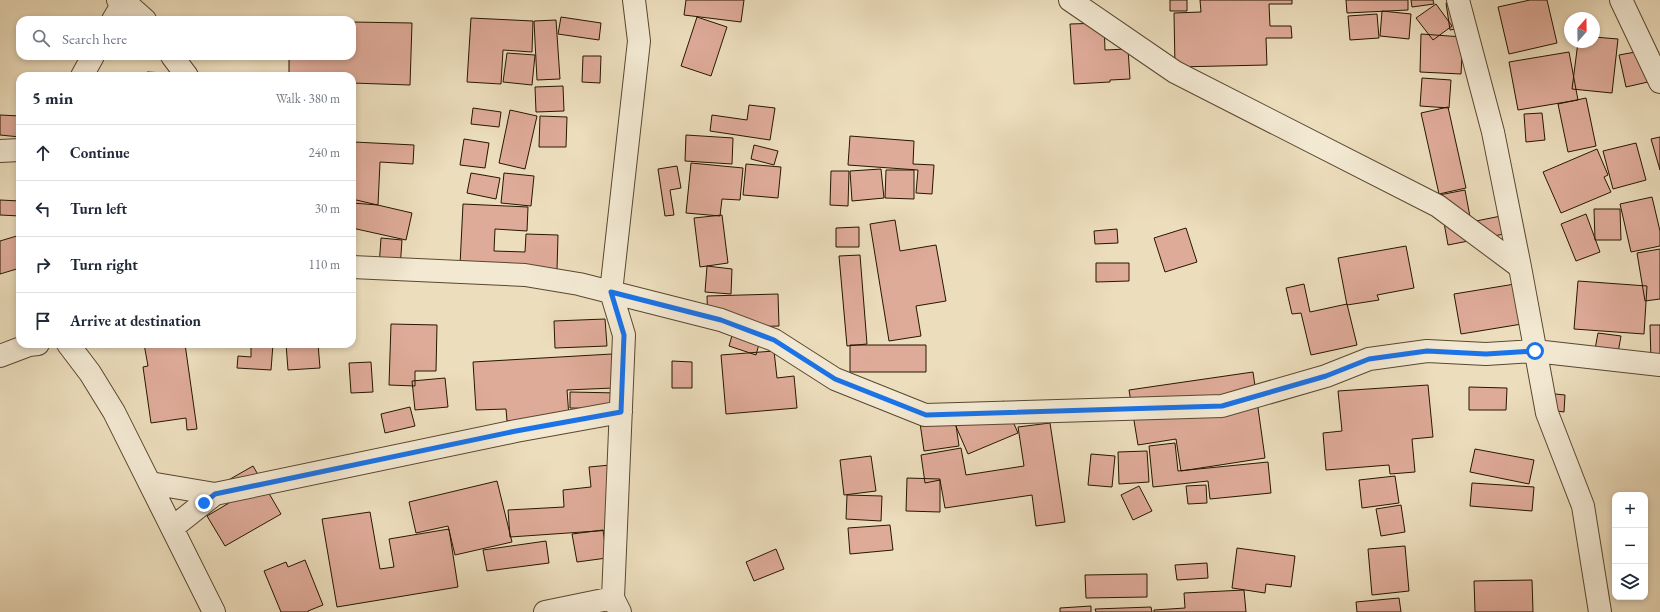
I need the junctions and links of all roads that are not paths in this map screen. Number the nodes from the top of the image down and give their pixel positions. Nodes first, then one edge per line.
1 (634, 0) edge
2 (1070, 0) edge
3 (1458, 0) edge
4 (1621, 0) edge
5 (123, 1) edge
6 (1091, 7) edge
7 (115, 16) edge
8 (140, 16) edge
9 (91, 60) edge
10 (175, 60) edge
11 (84, 72) edge
12 (184, 72) edge
13 (1660, 82) edge
14 (16, 150) edge
15 (0, 151) edge
16 (356, 267) edge
17 (1520, 267) junction
18 (611, 292) junction
19 (19, 348) edge
20 (71, 348) edge
21 (1535, 351) junction
22 (0, 356) edge
23 (1660, 365) edge
24 (621, 412) junction
25 (150, 483) junction
26 (215, 494) junction
27 (172, 528) junction
28 (617, 605) edge
29 (214, 612) edge
30 (546, 612) edge
31 (1600, 612) edge

1 - 18 street
2 - 6 street
3 - 17 street
4 - 13 street
5 - 7 street
5 - 8 street
6 - 17 street
9 - 11 street
10 - 12 street
14 - 15 street
16 - 18 street
17 - 21 street
18 - 21 street
18 - 24 street
19 - 22 street
20 - 25 street
21 - 23 street
21 - 31 street
24 - 26 street
24 - 28 street
25 - 26 street
25 - 27 street
26 - 27 street
27 - 29 street
28 - 30 street

